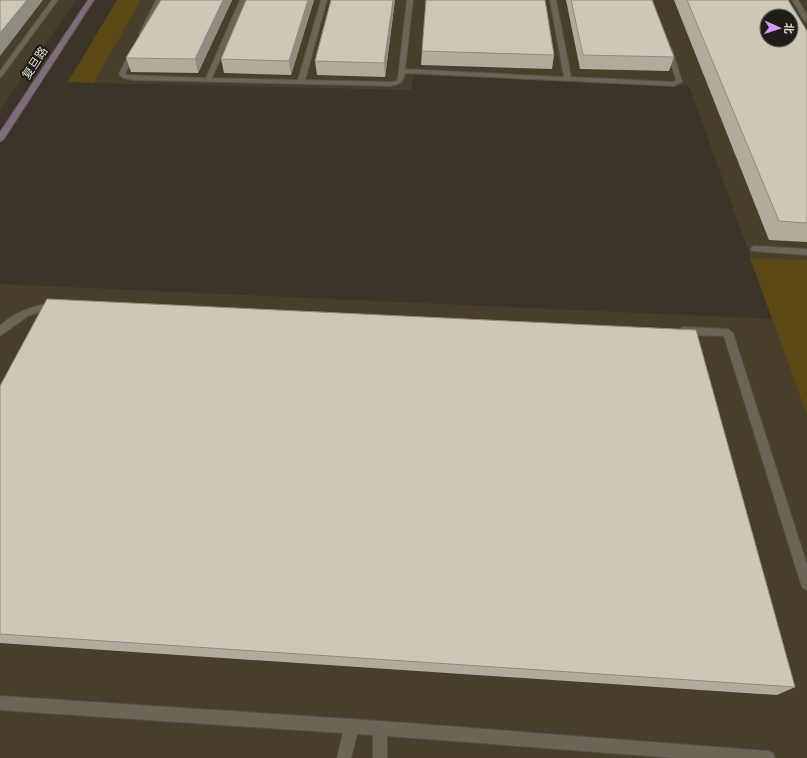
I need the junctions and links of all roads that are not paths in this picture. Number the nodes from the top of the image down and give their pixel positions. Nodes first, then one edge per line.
1 (55, 0) edge
2 (91, 0) edge
3 (159, 0) edge
4 (244, 0) edge
5 (324, 0) edge
6 (410, 0) edge
7 (553, 0) edge
8 (795, 0) edge
9 (807, 20) edge
10 (667, 43) edge
11 (402, 71) junction
12 (0, 75) edge
13 (568, 79) junction
14 (208, 80) junction
15 (301, 82) junction
16 (0, 139) edge
17 (755, 249) dead end
18 (807, 252) edge
19 (63, 305) edge
20 (673, 331) edge
21 (0, 332) edge
22 (807, 584) edge
23 (0, 704) edge
24 (352, 726) junction
25 (380, 728) junction
26 (344, 758) edge
27 (380, 758) edge
28 (768, 758) edge

1 - 12 lane
2 - 16 street, 复旦路
3 - 14 lane
4 - 14 lane
5 - 15 lane
6 - 11 lane
7 - 13 lane
8 - 9 lane
10 - 13 lane
11 - 13 lane
11 - 15 lane
14 - 15 lane
17 - 18 lane
19 - 21 lane
20 - 22 lane
23 - 24 lane
24 - 25 lane
24 - 26 lane
25 - 27 lane
25 - 28 lane

